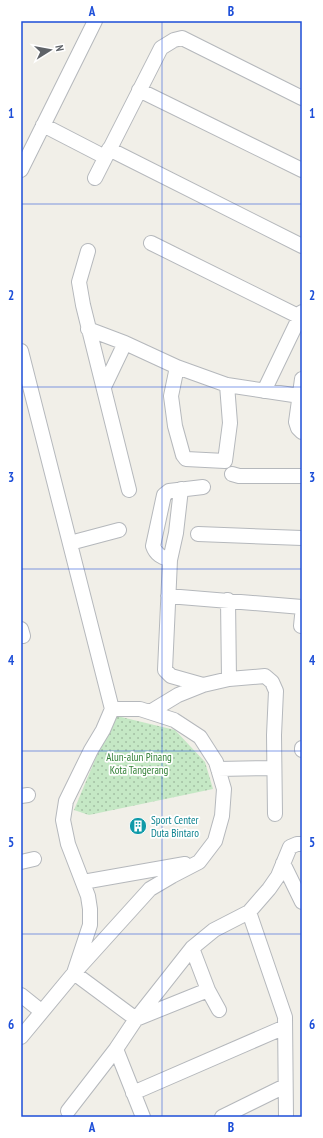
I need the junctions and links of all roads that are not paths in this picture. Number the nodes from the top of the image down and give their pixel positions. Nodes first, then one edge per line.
1 (95, 21) edge
2 (139, 90) junction
3 (302, 98) edge
4 (43, 125) junction
5 (107, 153) junction
6 (21, 170) edge
7 (302, 170) edge
8 (95, 178) dead end
9 (151, 243) dead end
10 (302, 246) edge
11 (88, 251) dead end
12 (301, 315) edge
13 (88, 329) junction
14 (124, 343) junction
15 (21, 351) edge
16 (177, 367) junction
17 (302, 379) edge
18 (227, 385) junction
19 (104, 387) junction
20 (264, 391) junction
21 (300, 396) junction
22 (302, 432) edge
23 (232, 474) dead end
24 (302, 476) edge
25 (203, 487) dead end
26 (181, 489) junction
27 (129, 490) dead end
28 (119, 530) dead end
29 (198, 534) dead end
30 (302, 538) edge
31 (70, 543) junction
32 (170, 560) junction
33 (168, 596) junction
34 (228, 600) junction
35 (302, 607) edge
36 (229, 679) junction
37 (203, 685) junction
38 (112, 709) junction
39 (150, 712) junction
40 (274, 768) junction
41 (218, 769) junction
42 (275, 814) dead end
43 (302, 844) edge
44 (199, 862) junction
45 (284, 863) junction
46 (83, 882) junction
47 (302, 902) edge
48 (249, 912) junction
49 (192, 948) junction
50 (74, 973) junction
51 (208, 990) junction
52 (21, 995) edge
53 (219, 1010) dead end
54 (41, 1011) junction
55 (136, 1019) junction
56 (285, 1027) junction
57 (21, 1037) edge
58 (116, 1049) junction
59 (286, 1086) junction
60 (133, 1093) junction
61 (68, 1111) dead end
62 (137, 1114) edge
63 (222, 1117) edge
64 (286, 1117) edge

1 - 4 street
2 - 3 street
2 - 5 street
2 - 7 street
4 - 5 street
4 - 6 street
5 - 8 street
5 - 10 street
9 - 12 street
11 - 13 street
12 - 20 street
13 - 14 street
13 - 19 street
14 - 16 street
14 - 19 street
15 - 31 street
16 - 18 street
16 - 18 street
17 - 21 street
18 - 20 street
19 - 27 street
20 - 21 street
21 - 22 street
23 - 24 street
25 - 26 street
26 - 32 street
26 - 32 street
28 - 31 street
29 - 30 street
31 - 38 street
32 - 33 street
33 - 34 street
33 - 37 street
34 - 35 street
34 - 36 street
36 - 37 street
36 - 40 street
37 - 39 street
38 - 39 street
38 - 46 street
39 - 41 street
40 - 41 street
40 - 42 street
41 - 44 street
43 - 45 street
44 - 46 street
44 - 50 street
45 - 47 street
45 - 48 street
46 - 50 street
48 - 49 street
48 - 56 street
49 - 51 street
49 - 55 street
50 - 54 street
50 - 55 street
51 - 53 street
51 - 55 street
52 - 54 street
54 - 57 street
55 - 58 street
56 - 59 street
56 - 60 street
58 - 60 street
58 - 61 street
59 - 63 street
59 - 64 street
60 - 62 street

